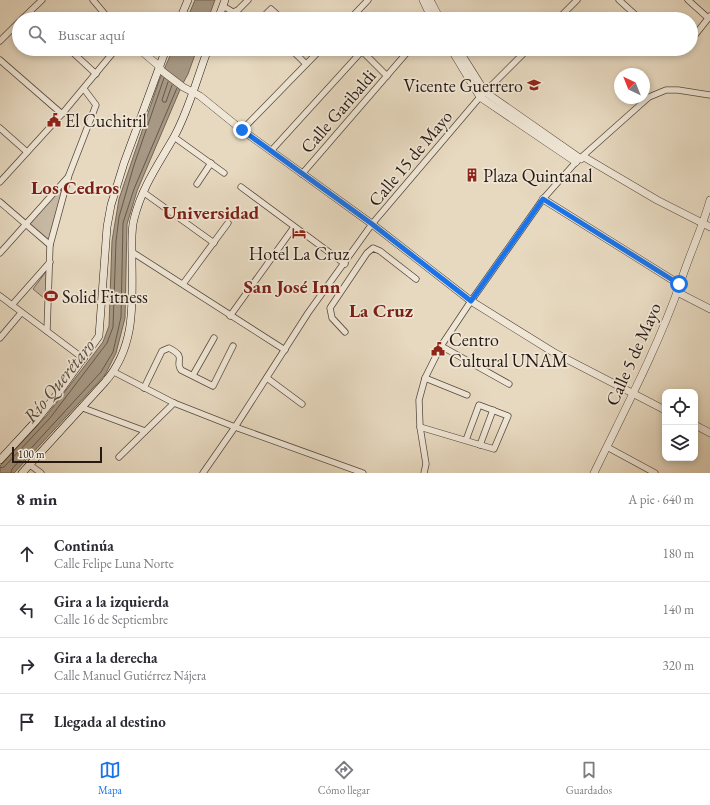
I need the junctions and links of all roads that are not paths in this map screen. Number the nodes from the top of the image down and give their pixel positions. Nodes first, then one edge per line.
1 (42, 0) edge
2 (93, 0) edge
3 (188, 0) edge
4 (248, 0) edge
5 (368, 0) edge
6 (423, 0) edge
7 (430, 0) edge
8 (577, 0) edge
9 (619, 0) edge
10 (688, 0) edge
11 (224, 3) edge
12 (30, 12) edge
13 (103, 12) edge
14 (183, 12) edge
15 (357, 12) edge
16 (432, 12) edge
17 (434, 12) edge
18 (565, 12) edge
19 (632, 12) edge
20 (709, 17) edge
21 (12, 29) edge
22 (698, 31) edge
23 (0, 41) edge
24 (77, 56) edge
25 (110, 56) edge
26 (147, 56) edge
27 (164, 56) edge
28 (206, 56) edge
29 (298, 56) edge
30 (312, 56) edge
31 (356, 56) edge
32 (367, 56) edge
33 (404, 56) edge
34 (455, 56) edge
35 (462, 56) edge
36 (521, 56) edge
37 (0, 60) edge
38 (306, 64) junction
39 (160, 68) junction
40 (96, 74) junction
41 (387, 76) junction
42 (84, 89) junction
43 (193, 91) junction
44 (482, 95) junction
45 (710, 95) edge
46 (62, 114) junction
47 (0, 128) edge
48 (242, 130) junction
49 (174, 137) junction
50 (270, 151) junction
51 (27, 152) junction
52 (580, 159) junction
53 (211, 163) junction
54 (224, 173) dead end
55 (302, 174) junction
56 (70, 175) junction
57 (0, 182) edge
58 (197, 184) dead end
59 (241, 187) dead end
60 (143, 192) junction
61 (543, 199) junction
62 (710, 200) edge
63 (0, 202) edge
64 (228, 223) dead end
65 (372, 224) junction
66 (26, 225) junction
67 (707, 226) edge
68 (294, 227) junction
69 (214, 243) junction
70 (50, 245) junction
71 (132, 252) junction
72 (0, 253) edge
73 (50, 262) junction
74 (345, 264) junction
75 (416, 279) dead end
76 (183, 284) junction
77 (328, 286) junction
78 (678, 288) junction
79 (339, 293) junction
80 (0, 296) edge
81 (471, 301) junction
82 (12, 305) junction
83 (710, 309) edge
84 (21, 313) junction
85 (230, 316) junction
86 (47, 331) junction
87 (345, 332) dead end
88 (0, 338) edge
89 (214, 338) dead end
90 (233, 346) dead end
91 (441, 346) junction
92 (285, 350) junction
93 (84, 359) junction
94 (114, 372) junction
95 (193, 375) junction
96 (267, 378) junction
97 (425, 378) junction
98 (509, 384) dead end
99 (144, 388) junction
100 (634, 394) junction
101 (467, 395) dead end
102 (174, 403) junction
103 (302, 404) dead end
104 (83, 408) junction
105 (662, 408) edge
106 (493, 410) junction
107 (235, 427) junction
108 (420, 427) junction
109 (698, 427) edge
110 (145, 431) junction
111 (710, 433) edge
112 (466, 440) junction
113 (480, 445) junction
114 (607, 447) junction
115 (2, 455) edge
116 (119, 457) dead end
117 (30, 465) junction
118 (22, 473) edge
119 (41, 473) edge
120 (203, 473) edge
121 (363, 473) edge
122 (424, 473) edge
123 (594, 473) edge
124 (655, 473) edge

1 - 12 street
2 - 13 street
3 - 14 street
4 - 11 street
5 - 15 street
6 - 16 street
7 - 17 street
8 - 18 street
9 - 19 street
10 - 20 street
20 - 22 street
21 - 23 street
24 - 40 street
25 - 40 street
26 - 39 street
27 - 39 street
28 - 43 street
29 - 38 street
30 - 38 street
31 - 50 street
32 - 41 street
33 - 41 street, Calle Garibaldi
34 - 44 street
35 - 44 street
36 - 44 street, Calle 15 de Mayo
37 - 46 street
38 - 48 street
39 - 43 street
39 - 93 street
40 - 42 street
41 - 55 street, Calle Garibaldi
42 - 46 street
42 - 56 street
43 - 48 street
43 - 49 street
44 - 52 street
44 - 65 street, Calle 15 de Mayo
45 - 52 street
46 - 51 street
47 - 51 street
48 - 50 street
49 - 53 street
49 - 60 street
50 - 55 street
51 - 57 street
52 - 61 street
52 - 67 street
53 - 54 street
53 - 58 street
55 - 65 street
56 - 66 street
56 - 70 street
59 - 68 street
60 - 69 street
60 - 71 street
61 - 78 street
61 - 81 street
62 - 67 street, Calle 5 de Mayo
63 - 66 street
64 - 69 street
65 - 74 street, Calle 15 de Mayo
65 - 81 street
66 - 70 street
66 - 72 street
67 - 78 street, Calle 5 de Mayo
68 - 74 street
68 - 85 street
69 - 76 street
70 - 73 street
71 - 76 street
71 - 94 street
73 - 82 street
73 - 86 street
74 - 77 street, Calle 15 de Mayo
75 - 79 street
76 - 85 street
77 - 79 street
77 - 92 street, Calle 15 de Mayo
78 - 83 street
78 - 100 street, Calle 5 de Mayo
79 - 87 street
80 - 82 street
81 - 91 street
81 - 100 street
82 - 84 street
84 - 86 street
84 - 88 street
85 - 92 street
86 - 93 street
89 - 95 street
90 - 95 street
91 - 97 street
91 - 98 street
92 - 96 street, Calle 15 de Mayo
93 - 115 street
94 - 99 street
94 - 104 street
95 - 99 street
96 - 103 street
96 - 107 street, Calle 15 de Mayo
97 - 101 street
97 - 108 street
99 - 102 street
100 - 105 street
100 - 114 street, Calle 5 de Mayo
102 - 107 street
102 - 110 street
104 - 110 street
104 - 117 street
106 - 112 street
106 - 113 street
106 - 113 street
107 - 120 street, Calle 15 de Mayo
107 - 121 street
108 - 112 street
108 - 122 street
109 - 111 street
110 - 116 street
112 - 113 street
114 - 123 street, Calle 5 de Mayo
114 - 124 street
117 - 118 street
117 - 119 street

